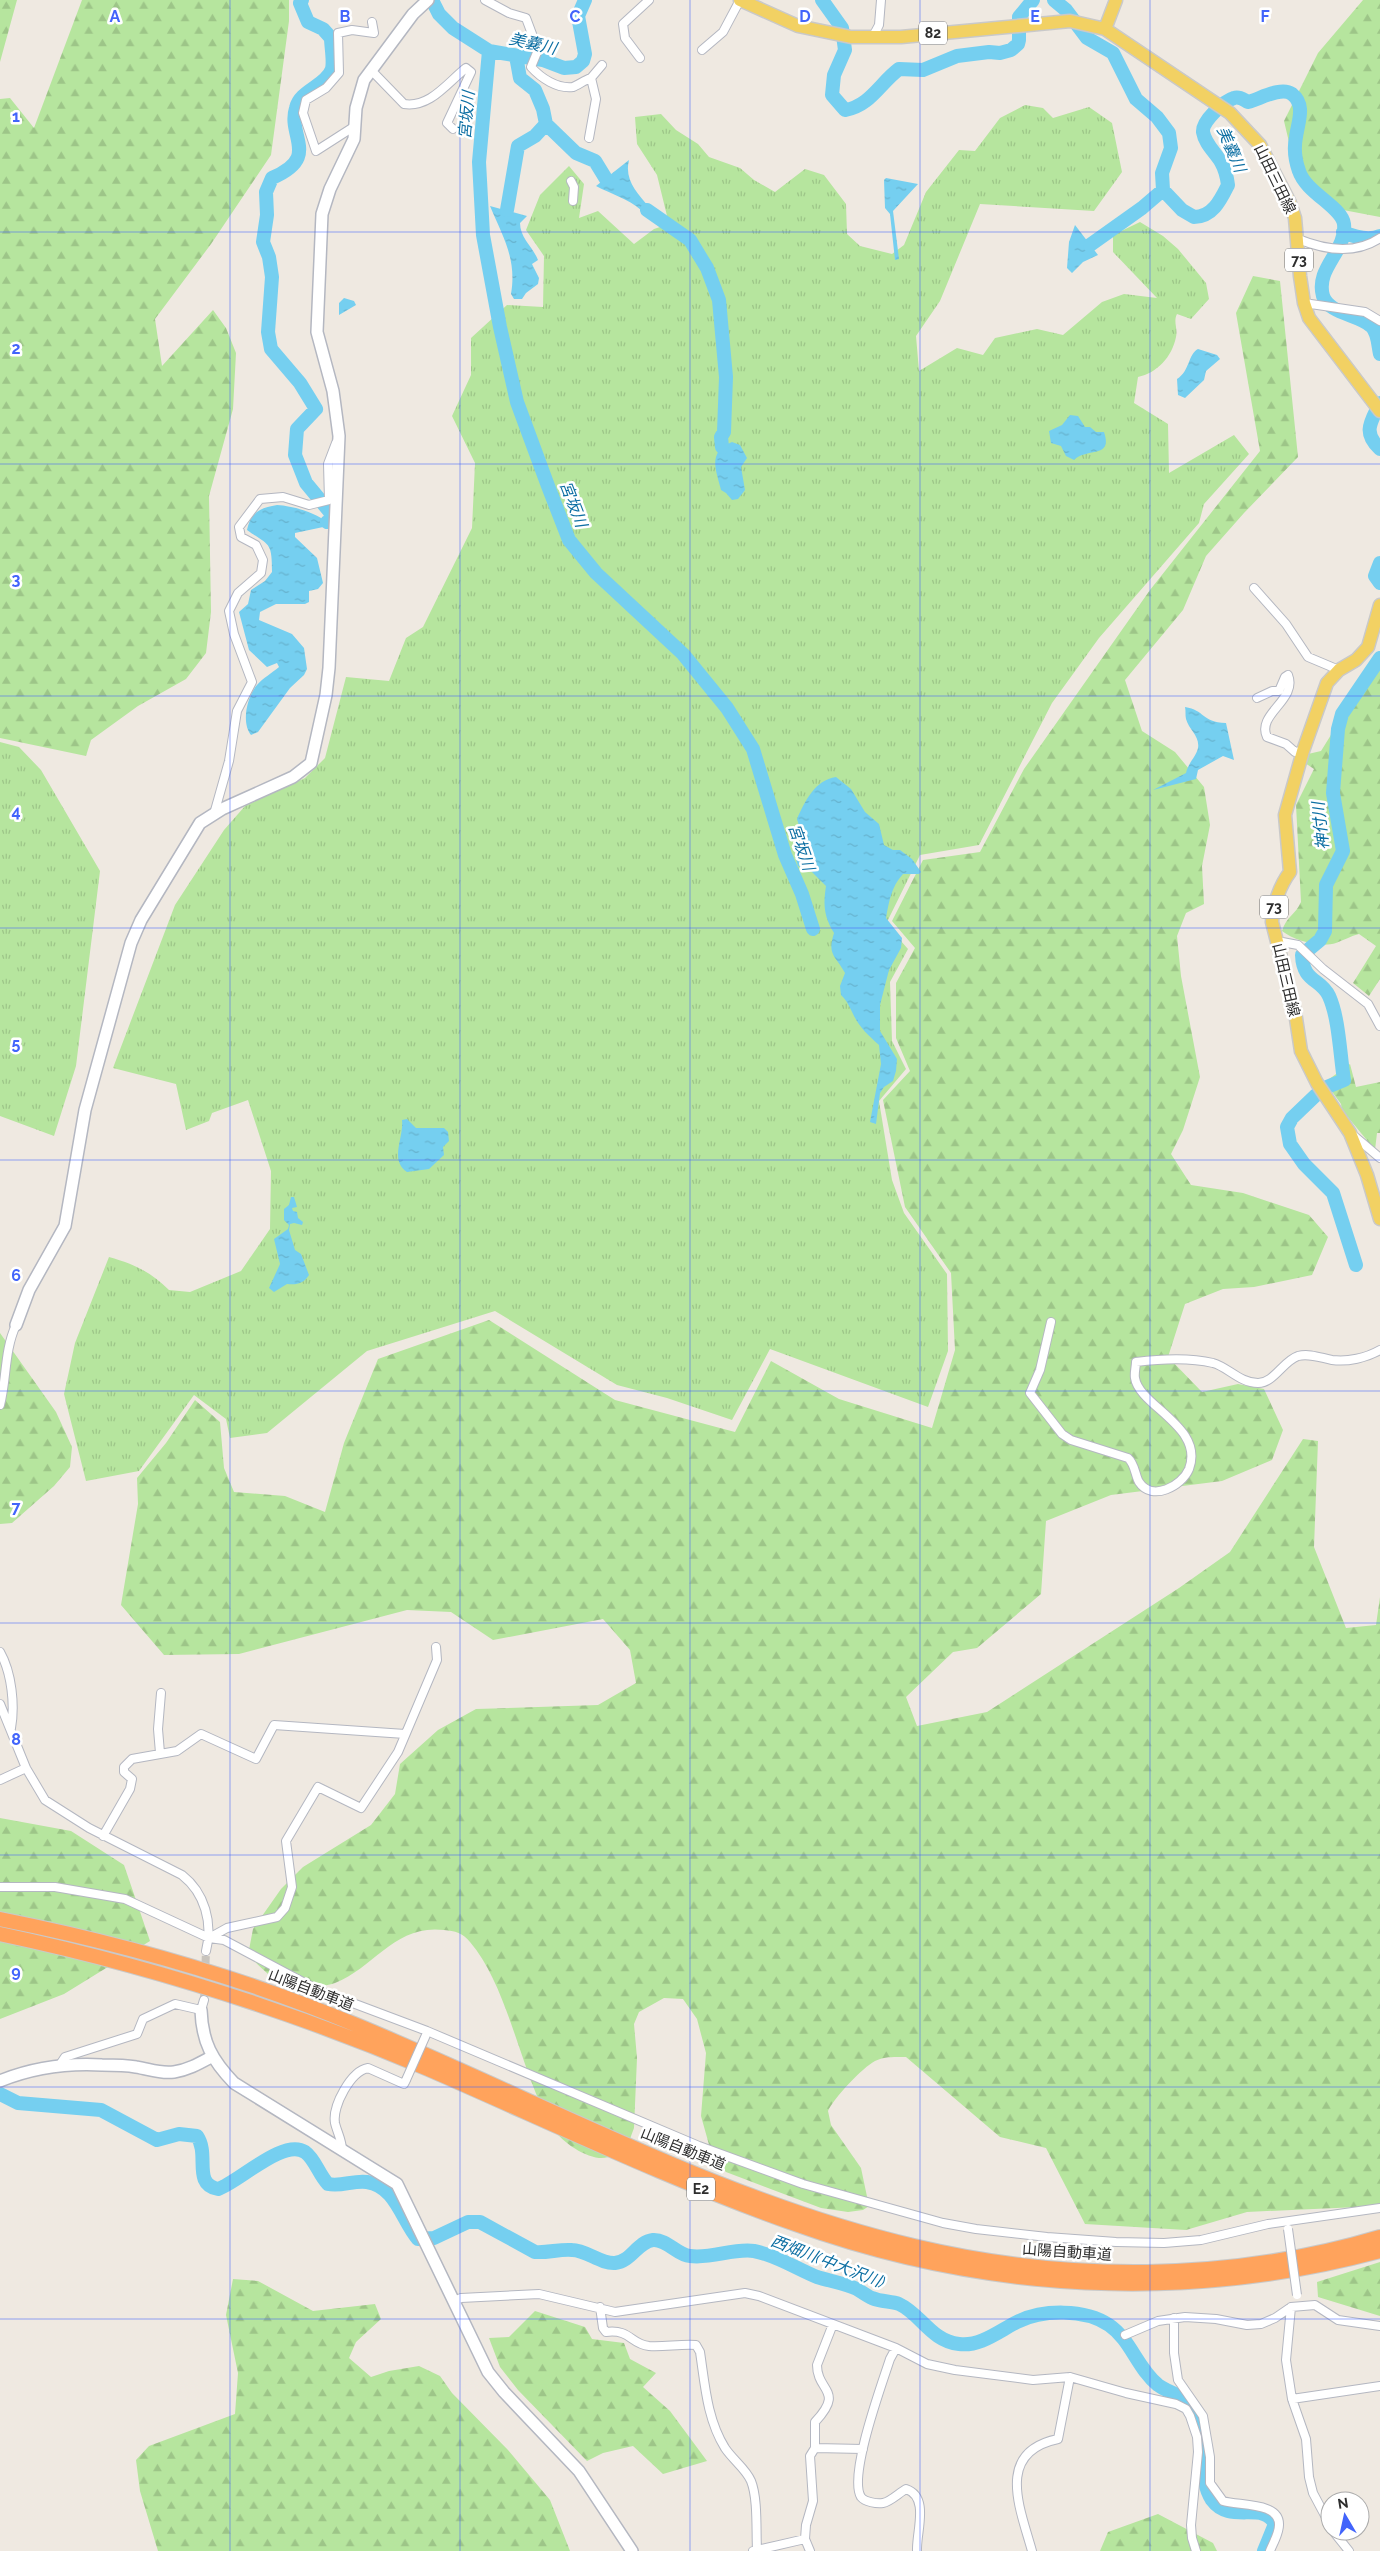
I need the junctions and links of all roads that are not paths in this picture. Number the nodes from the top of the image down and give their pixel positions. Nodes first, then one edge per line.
1 (428, 0) edge
2 (486, 0) edge
3 (649, 0) edge
4 (740, 0) edge
5 (882, 0) edge
6 (1116, 0) edge
7 (372, 22) dead end
8 (1105, 29) junction
9 (872, 38) junction
10 (702, 50) dead end
11 (640, 58) dead end
12 (602, 65) dead end
13 (371, 70) junction
14 (590, 78) junction
15 (354, 126) junction
16 (453, 128) dead end
17 (589, 138) dead end
18 (571, 181) dead end
19 (573, 201) dead end
20 (1380, 238) edge
21 (1298, 239) junction
22 (1304, 304) junction
23 (1380, 321) edge
24 (1377, 408) edge
25 (339, 436) junction
26 (1254, 588) dead end
27 (1380, 605) edge
28 (1339, 670) junction
29 (1257, 698) dead end
30 (1303, 752) junction
31 (214, 814) junction
32 (1277, 941) junction
33 (1380, 1026) edge
34 (1350, 1133) junction
35 (1380, 1158) edge
36 (1380, 1219) edge
37 (1051, 1322) dead end
38 (16, 1325) joint
39 (1380, 1350) edge
40 (0, 1405) edge
41 (436, 1647) dead end
42 (0, 1652) edge
43 (161, 1693) dead end
44 (0, 1704) edge
45 (10, 1730) junction
46 (405, 1734) junction
47 (160, 1753) junction
48 (26, 1768) junction
49 (0, 1780) edge
50 (103, 1836) junction
51 (0, 1887) edge
52 (0, 1919) edge
53 (0, 1934) edge
54 (209, 1938) junction
55 (206, 1951) tunnel mouth
56 (202, 2005) joint
57 (427, 2033) junction
58 (213, 2056) junction
59 (59, 2066) junction
60 (0, 2081) edge
61 (342, 2150) junction
62 (1380, 2208) edge
63 (1287, 2225) junction
64 (1380, 2237) edge
65 (1380, 2251) edge
66 (454, 2301) junction
67 (600, 2307) junction
68 (1299, 2307) junction
69 (1290, 2308) junction
70 (1174, 2318) junction
71 (834, 2324) junction
72 (1380, 2326) edge
73 (1125, 2335) dead end
74 (896, 2348) junction
75 (1070, 2377) junction
76 (1380, 2386) edge
77 (1292, 2399) junction
78 (815, 2448) junction
79 (863, 2449) junction
80 (1320, 2506) edge
81 (805, 2539) junction
82 (632, 2551) edge
83 (755, 2551) edge
84 (810, 2551) edge
85 (918, 2551) edge
86 (1032, 2551) edge
87 (1196, 2551) edge
88 (1270, 2551) edge

1 - 13 street
2 - 14 street
3 - 11 street
4 - 9 main road, 82
4 - 10 street
5 - 9 street
6 - 8 main road
7 - 15 street
8 - 9 main road, 82
8 - 21 main road, 山田三田線 / 73
12 - 14 street
13 - 15 street
13 - 16 street
14 - 17 street
15 - 25 street
18 - 19 street
20 - 21 street
21 - 22 main road, 山田三田線 / 73
22 - 23 street
22 - 24 main road, 山田三田線 / 73
25 - 31 street
25 - 31 street
26 - 28 street
27 - 28 main road, 山田三田線 / 73
28 - 30 main road, 山田三田線 / 73
29 - 30 street
30 - 32 main road, 山田三田線 / 73
31 - 38 street
32 - 33 street
32 - 34 main road, 山田三田線 / 73
34 - 35 street
34 - 36 main road, 山田三田線 / 73
37 - 39 street
38 - 40 street
41 - 46 street
42 - 45 street
43 - 47 street
44 - 45 street
45 - 48 street
46 - 47 street
46 - 54 street
47 - 50 street
48 - 49 street
48 - 50 street
50 - 54 street
51 - 54 street
52 - 64 highway, 山陽自動車道 / E2
53 - 65 highway, 山陽自動車道 / E2
54 - 55 street
54 - 57 street
56 - 58 street
56 - 59 street
57 - 61 street, bridge
57 - 63 street
58 - 59 street
58 - 61 street
59 - 60 street
61 - 66 street
62 - 63 street
63 - 68 street, bridge
66 - 67 street
66 - 82 street
67 - 71 street
67 - 83 street
68 - 69 street
68 - 72 street
69 - 70 street
69 - 77 street
70 - 73 street
70 - 88 street
71 - 74 street
71 - 78 street
74 - 75 street
74 - 79 street
75 - 86 street
75 - 87 street
76 - 77 street
77 - 80 street
78 - 79 street
78 - 81 street
79 - 85 street
81 - 83 street
81 - 84 street

